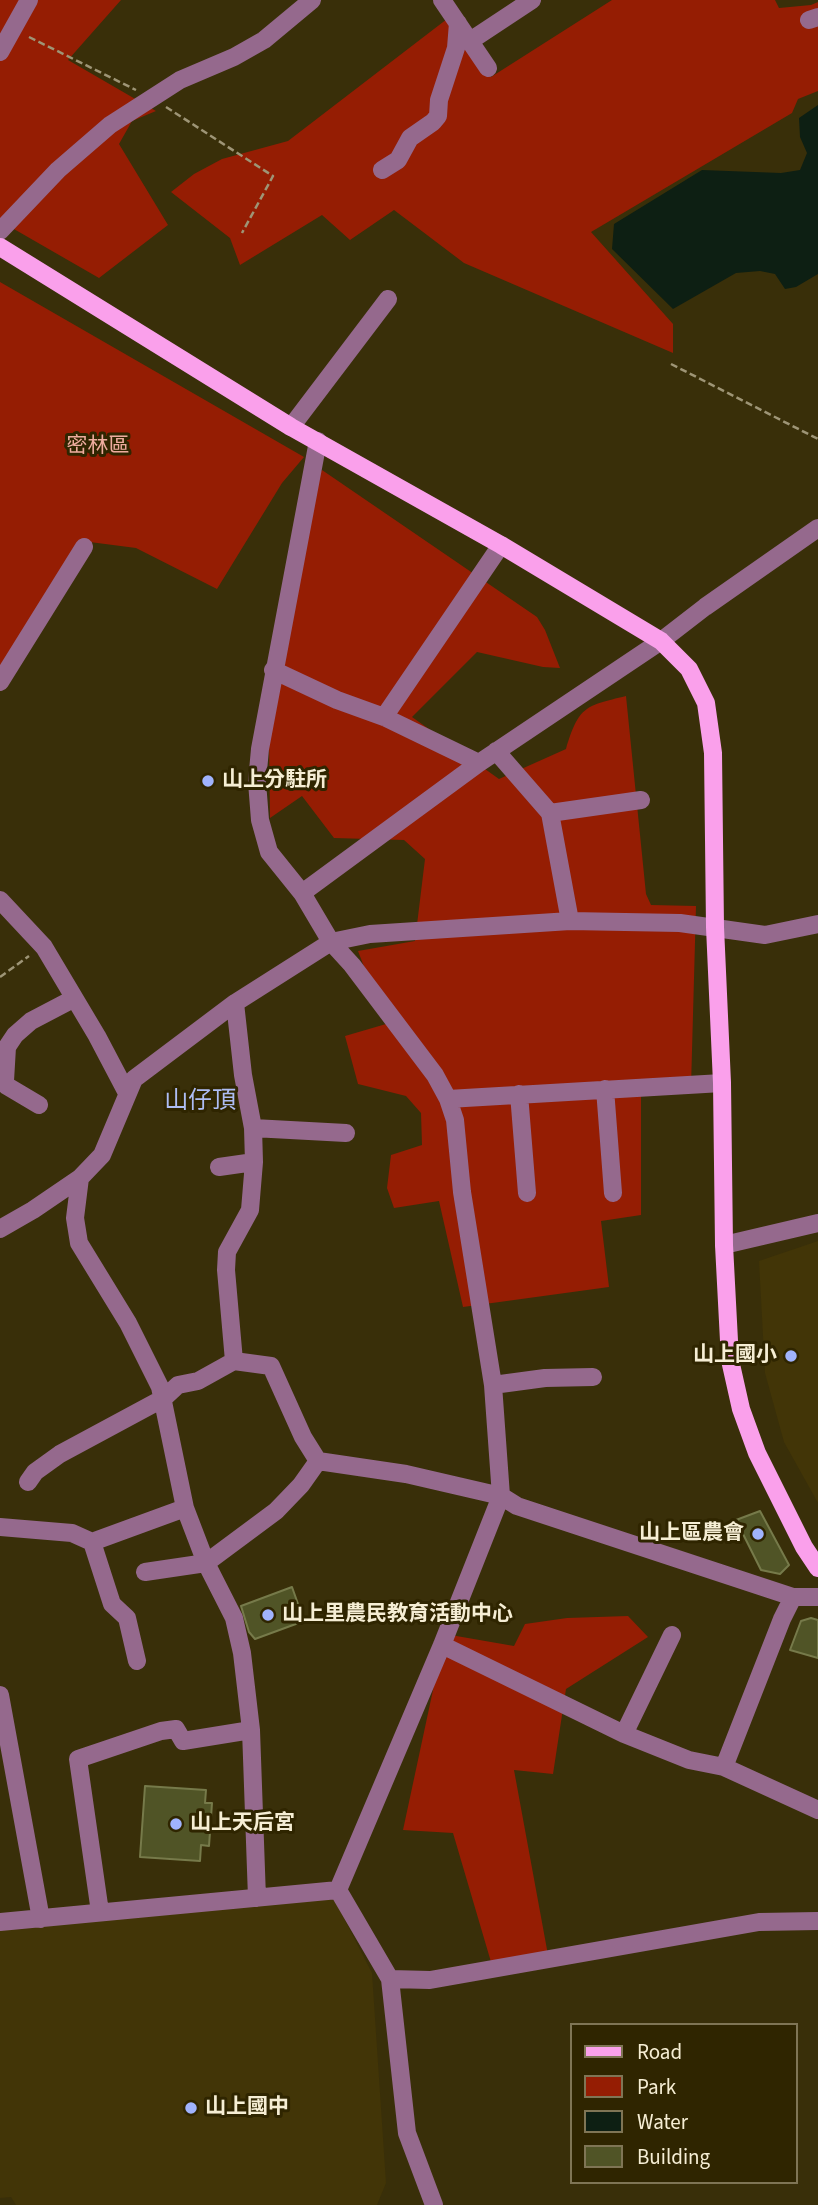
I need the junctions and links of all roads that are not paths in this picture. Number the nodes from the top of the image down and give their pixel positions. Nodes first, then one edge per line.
1 (29, 0) edge
2 (312, 0) edge
3 (442, 0) edge
4 (532, 0) edge
5 (458, 23) junction
6 (470, 41) junction
7 (0, 52) edge
8 (488, 68) dead end
9 (382, 170) dead end
10 (0, 231) edge
11 (0, 247) edge
12 (388, 299) dead end
13 (291, 427) junction
14 (318, 441) junction
15 (818, 528) edge
16 (501, 545) junction
17 (83, 547) dead end
18 (661, 641) junction
19 (273, 670) junction
20 (0, 682) edge
21 (384, 718) junction
22 (496, 751) junction
23 (479, 763) junction
24 (641, 800) dead end
25 (550, 813) junction
26 (302, 893) junction
27 (0, 901) edge
28 (570, 921) junction
29 (818, 924) edge
30 (715, 927) junction
31 (331, 942) junction
32 (73, 999) junction
33 (235, 1003) junction
34 (722, 1083) junction
35 (605, 1089) junction
36 (127, 1093) junction
37 (519, 1094) junction
38 (448, 1099) junction
39 (39, 1105) dead end
40 (253, 1128) junction
41 (346, 1133) dead end
42 (254, 1162) junction
43 (219, 1167) dead end
44 (80, 1178) junction
45 (527, 1193) dead end
46 (613, 1193) dead end
47 (818, 1223) edge
48 (0, 1229) edge
49 (724, 1245) junction
50 (234, 1361) junction
51 (593, 1377) dead end
52 (493, 1385) junction
53 (164, 1398) junction
54 (318, 1461) junction
55 (28, 1482) dead end
56 (501, 1496) junction
57 (186, 1508) junction
58 (0, 1527) edge
59 (92, 1542) junction
60 (206, 1563) junction
61 (818, 1568) edge
62 (145, 1572) dead end
63 (793, 1597) junction
64 (818, 1597) edge
65 (672, 1635) dead end
66 (442, 1645) junction
67 (137, 1661) dead end
68 (0, 1695) edge
69 (251, 1730) junction
70 (624, 1734) junction
71 (724, 1768) junction
72 (818, 1810) edge
73 (338, 1890) junction
74 (257, 1898) junction
75 (100, 1912) junction
76 (41, 1919) junction
77 (818, 1921) edge
78 (0, 1922) edge
79 (390, 1979) junction
80 (433, 2205) edge

1 - 7 street
2 - 10 street
3 - 5 street
4 - 6 street
5 - 6 street
5 - 9 street
6 - 8 street
11 - 13 main road
12 - 13 street
13 - 14 main road
14 - 16 main road
14 - 19 street
15 - 18 street
16 - 18 main road
16 - 21 street
17 - 20 street
18 - 22 street
18 - 30 main road
19 - 21 street
19 - 26 street
21 - 23 street
22 - 23 street
22 - 25 street
23 - 26 street
24 - 25 street
25 - 28 street
26 - 31 street
27 - 32 street
28 - 30 street
28 - 31 street
29 - 30 street
30 - 34 main road
31 - 33 street
31 - 38 street
32 - 36 street
32 - 39 street
33 - 36 street
33 - 40 street
34 - 35 street
34 - 49 main road
35 - 37 street
35 - 46 street
36 - 44 street
37 - 38 street
37 - 45 street
38 - 52 street
40 - 41 street
40 - 42 street
42 - 43 street
42 - 50 street
44 - 48 street
44 - 53 street
47 - 49 street
49 - 61 main road
50 - 53 street
50 - 54 street
51 - 52 street
52 - 56 street
53 - 55 street
53 - 57 street
54 - 56 street
54 - 60 street
56 - 63 street
56 - 66 street
57 - 59 street
57 - 60 street
58 - 59 street
59 - 67 street
60 - 62 street
60 - 69 street
63 - 64 street
63 - 71 street
65 - 70 street
66 - 70 street
66 - 73 street
68 - 76 street
69 - 74 street
69 - 75 street
70 - 71 street
71 - 72 street
73 - 74 street
73 - 79 street
74 - 75 street
75 - 76 street
76 - 78 street
77 - 79 street
79 - 80 street

